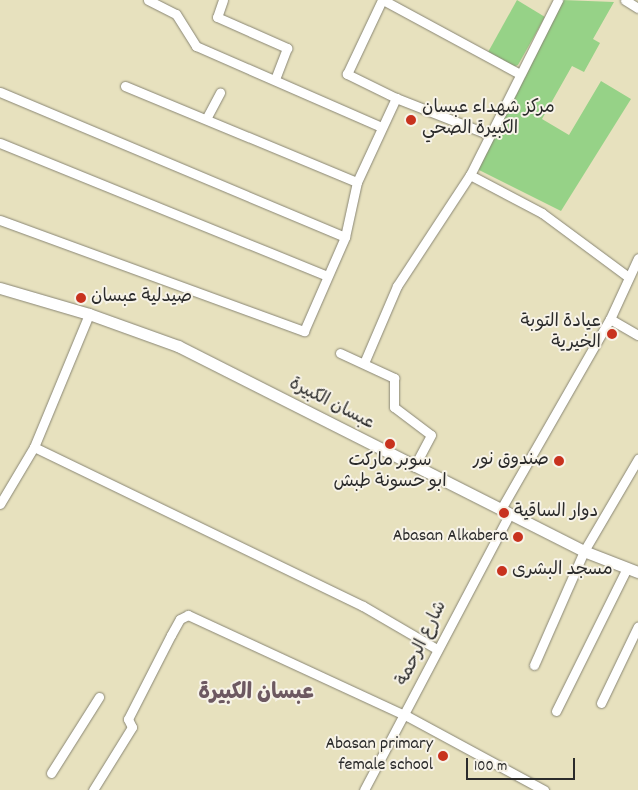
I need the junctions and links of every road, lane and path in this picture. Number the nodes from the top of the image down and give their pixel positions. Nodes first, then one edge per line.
1 (148, 0) edge
2 (223, 0) edge
3 (383, 0) edge
4 (558, 0) edge
5 (625, 0) edge
6 (638, 8) edge
7 (518, 73) junction
8 (275, 80) junction
9 (125, 86) dead end
10 (0, 92) edge
11 (220, 93) dead end
12 (396, 98) junction
13 (206, 119) junction
14 (381, 127) junction
15 (490, 135) junction
16 (0, 143) edge
17 (470, 175) junction
18 (357, 182) junction
19 (0, 220) edge
20 (345, 237) junction
21 (638, 258) edge
22 (327, 276) junction
23 (627, 276) junction
24 (0, 288) edge
25 (89, 314) junction
26 (610, 319) junction
27 (638, 335) edge
28 (340, 353) dead end
29 (364, 363) junction
30 (34, 447) junction
31 (638, 459) edge
32 (414, 467) junction
33 (0, 504) edge
34 (506, 511) junction
35 (584, 551) junction
36 (633, 570) edge
37 (638, 626) edge
38 (437, 649) junction
39 (534, 665) dead end
40 (99, 697) dead end
41 (601, 703) dead end
42 (556, 711) dead end
43 (406, 716) junction
44 (51, 773) dead end
45 (93, 790) edge
46 (364, 790) edge
47 (544, 790) edge

1 - 8 street
2 - 8 street
3 - 7 street
3 - 12 street
4 - 7 street
5 - 6 street
7 - 15 street
8 - 14 street
9 - 13 street
10 - 20 street
11 - 13 street
12 - 14 street
12 - 15 street
13 - 18 street
14 - 18 street
15 - 17 street
16 - 22 street
17 - 23 street
17 - 29 street
18 - 20 street
19 - 22 street
20 - 22 street
21 - 23 street, شارع الرحمة
23 - 26 street, شارع الرحمة
24 - 25 main road, عبسان الكبيرة
25 - 30 street
25 - 32 main road, عبسان الكبيرة
26 - 27 street
26 - 34 street, شارع الرحمة
28 - 29 street
29 - 32 street
30 - 33 street
30 - 38 street
31 - 35 street
32 - 34 main road, عبسان الكبيرة
34 - 35 main road, عبسان الكبيرة
34 - 38 street, شارع الرحمة
35 - 36 main road, عبسان الكبيرة
35 - 39 street
36 - 42 street
37 - 41 street
38 - 43 street, شارع الرحمة
40 - 44 street
43 - 45 street
43 - 46 street, شارع الرحمة
43 - 47 street

